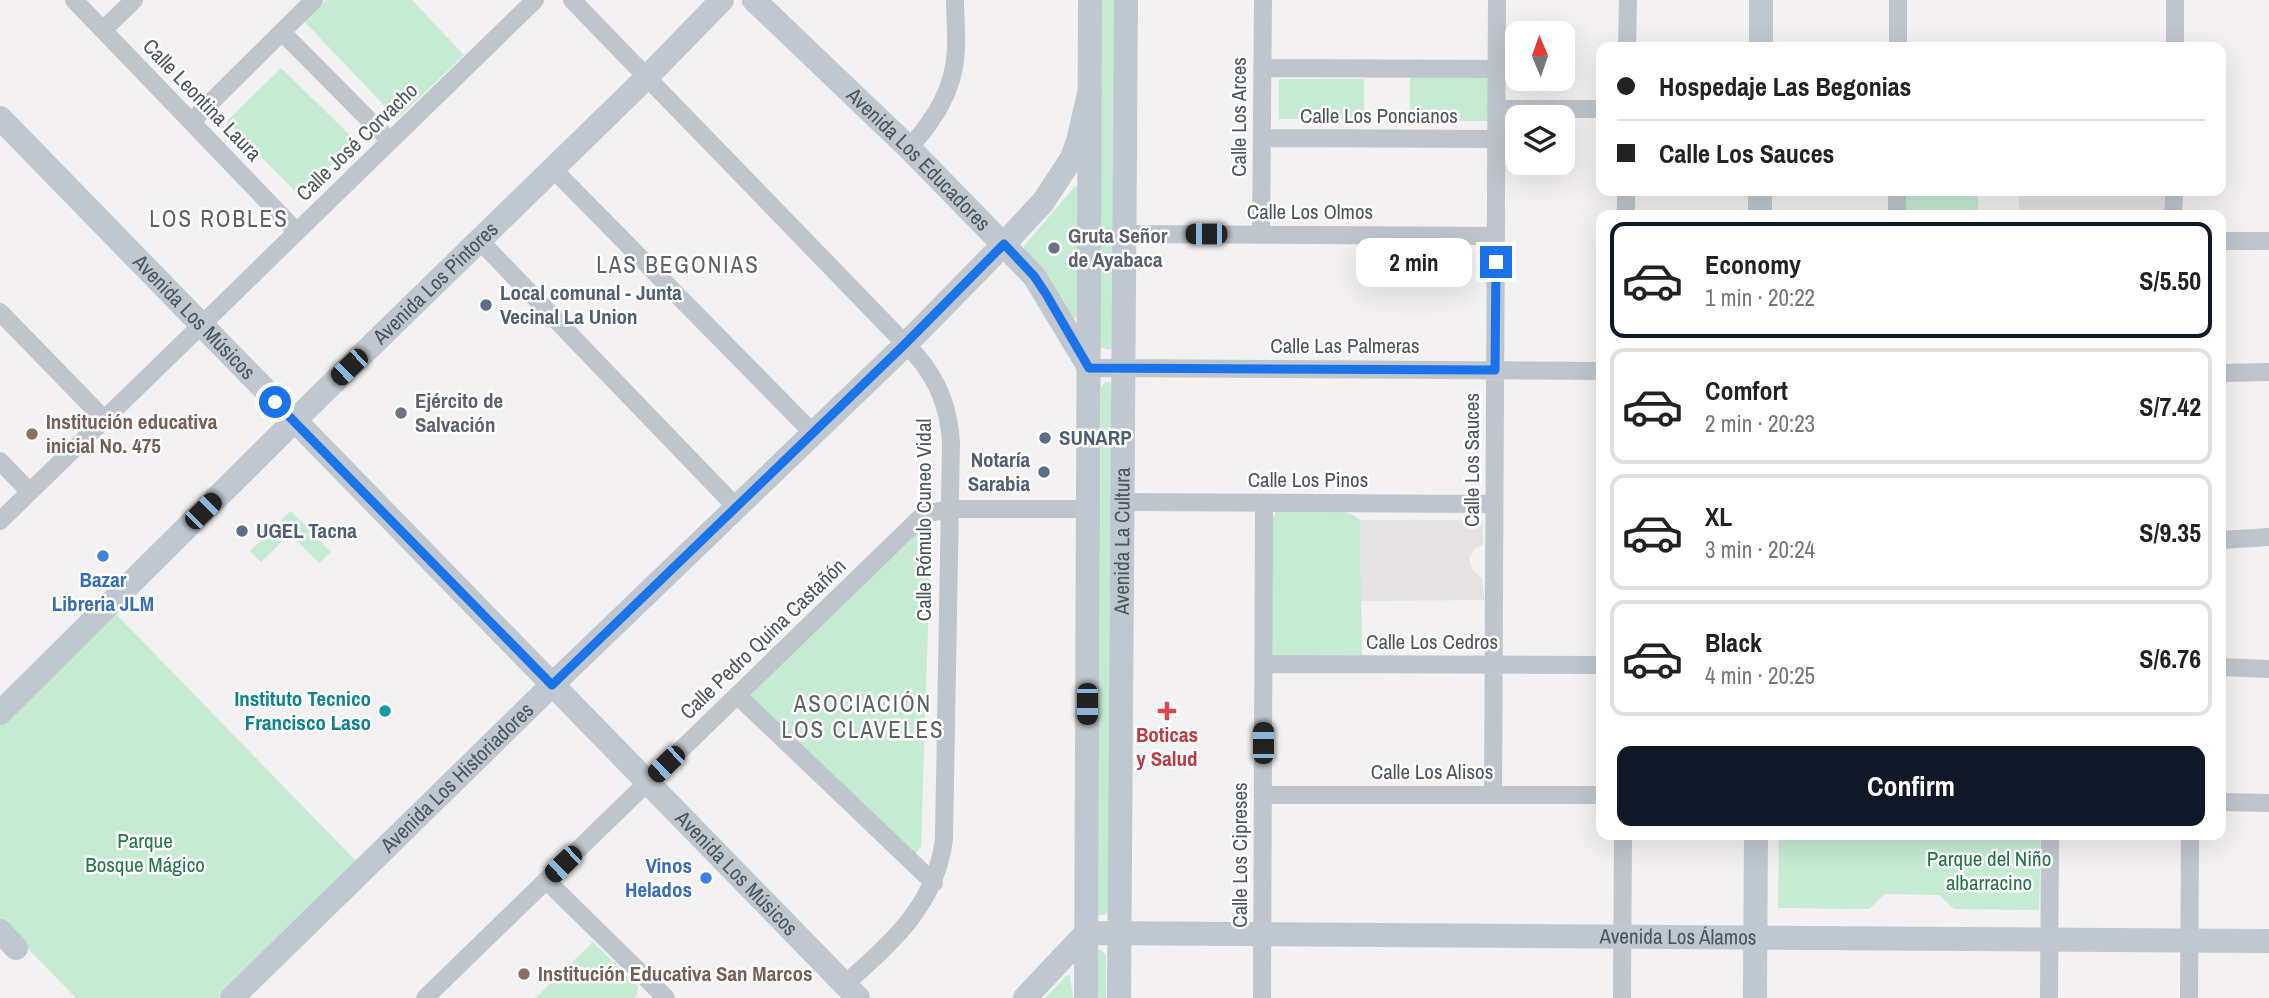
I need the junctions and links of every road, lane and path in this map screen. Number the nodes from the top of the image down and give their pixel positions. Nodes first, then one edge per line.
1 (74, 0) edge
2 (134, 0) edge
3 (314, 0) edge
4 (535, 0) edge
5 (572, 0) edge
6 (722, 0) edge
7 (754, 0) edge
8 (1090, 0) edge
9 (1126, 0) edge
10 (1263, 0) edge
11 (1497, 0) edge
12 (1628, 0) edge
13 (1761, 0) edge
14 (1898, 0) edge
15 (2175, 0) edge
16 (951, 4) edge
17 (103, 30) junction
18 (282, 32) junction
19 (1627, 42) edge
20 (1761, 42) edge
21 (1898, 42) edge
22 (2175, 42) edge
23 (1262, 68) junction
24 (1497, 69) junction
25 (646, 78) junction
26 (1090, 90) junction
27 (1496, 109) junction
28 (1596, 109) edge
29 (0, 118) edge
30 (191, 122) junction
31 (1262, 138) junction
32 (1496, 139) junction
33 (390, 141) junction
34 (909, 148) junction
35 (553, 169) junction
36 (297, 232) junction
37 (1124, 234) junction
38 (1261, 234) junction
39 (1496, 236) junction
40 (480, 240) junction
41 (2226, 241) edge
42 (2269, 241) edge
43 (1004, 244) junction
44 (0, 312) edge
45 (202, 325) junction
46 (904, 345) junction
47 (1089, 368) junction
48 (1123, 368) junction
49 (1495, 370) junction
50 (1596, 371) edge
51 (2269, 372) edge
52 (2226, 373) edge
53 (104, 419) junction
54 (294, 421) junction
55 (813, 433) junction
56 (0, 461) edge
57 (30, 492) junction
58 (1122, 502) junction
59 (1264, 503) junction
60 (1494, 504) junction
61 (736, 507) junction
62 (950, 509) junction
63 (1087, 509) junction
64 (0, 521) edge
65 (2269, 537) edge
66 (2226, 540) edge
67 (1264, 664) junction
68 (1493, 665) junction
69 (1596, 665) edge
70 (2226, 667) edge
71 (2269, 668) edge
72 (552, 685) junction
73 (737, 695) junction
74 (0, 712) edge
75 (648, 781) junction
76 (1493, 794) junction
77 (1263, 795) junction
78 (1596, 795) edge
79 (2226, 802) edge
80 (2269, 803) edge
81 (1623, 840) edge
82 (1756, 840) edge
83 (2050, 840) edge
84 (2190, 840) edge
85 (546, 880) junction
86 (934, 883) junction
87 (1086, 933) junction
88 (1119, 935) junction
89 (1262, 936) junction
90 (1622, 937) junction
91 (1756, 938) junction
92 (2049, 940) junction
93 (2189, 940) junction
94 (2269, 941) edge
95 (852, 991) edge
96 (657, 995) edge
97 (239, 996) edge
98 (425, 998) edge
99 (1025, 998) edge
100 (1086, 998) edge
101 (1119, 998) edge
102 (1262, 998) edge
103 (1622, 998) edge
104 (1755, 998) edge
105 (2049, 998) edge
106 (2189, 998) edge

1 - 17 street, Calle Leontina Laura
2 - 17 street
3 - 18 street
4 - 33 street, Calle José Corvacho
5 - 25 street, Calle Rómulo Cuneo Vidal
6 - 25 street, Avenida Los Pintores
7 - 34 street, Avenida Los Educadores
8 - 26 street, Avenida La Cultura
9 - 37 street, Avenida La Cultura
10 - 23 street, Calle Los Arces
11 - 24 street, Calle Los Sauces
12 - 19 street
13 - 20 street
14 - 21 street
15 - 22 street
16 - 34 street
17 - 30 street, Calle Leontina Laura
18 - 30 street
18 - 33 street
23 - 24 street
23 - 31 street, Calle Los Arces
24 - 27 street, Calle Los Sauces
25 - 35 street, Avenida Los Pintores
25 - 46 street, Calle Rómulo Cuneo Vidal
26 - 43 street, Avenida Los Historiadores
26 - 47 street, Avenida La Cultura
27 - 28 street
27 - 32 street, Calle Los Sauces
29 - 45 street, Avenida Los Músicos
30 - 36 street, Calle Leontina Laura
31 - 32 street, Calle Los Poncianos
31 - 38 street, Calle Los Arces
32 - 39 street, Calle Los Sauces
33 - 36 street, Calle José Corvacho
34 - 43 street, Avenida Los Educadores
35 - 40 street, Avenida Los Pintores
35 - 55 street
36 - 45 street, Calle José Corvacho
37 - 38 street, Calle Los Olmos
37 - 48 street, Avenida La Cultura
38 - 39 street, Calle Los Olmos
39 - 49 street, Calle Los Sauces
40 - 54 street, Avenida Los Pintores
40 - 61 street
41 - 42 street
43 - 46 street, Avenida Los Historiadores
43 - 47 street, Avenida Los Educadores
44 - 53 street
45 - 53 street, Calle José Corvacho
45 - 54 street, Avenida Los Músicos
46 - 55 street, Avenida Los Historiadores
46 - 62 street, Calle Rómulo Cuneo Vidal
47 - 48 street, Calle Las Palmeras
47 - 63 street, Avenida La Cultura
48 - 49 street, Calle Las Palmeras
48 - 58 street, Avenida La Cultura
49 - 50 street, Calle Las Palmeras
49 - 60 street, Calle Los Sauces
51 - 52 street
53 - 57 street, Calle José Corvacho
54 - 72 street, Avenida Los Músicos
54 - 74 street, Avenida Los Pintores
55 - 61 street, Avenida Los Historiadores
56 - 57 street
57 - 64 street, Calle José Corvacho
58 - 59 street, Calle Los Pinos
58 - 88 street, Avenida La Cultura
59 - 60 street, Calle Los Pinos
59 - 67 street, Calle Los Cipreses
60 - 68 street, Calle Los Sauces
61 - 72 street, Avenida Los Historiadores
62 - 63 street, Calle Pedro Quina Castañón
62 - 73 street, Calle Pedro Quina Castañón
62 - 86 street, Calle Rómulo Cuneo Vidal
63 - 87 street, Avenida La Cultura
65 - 66 street
67 - 68 street, Calle Los Cedros
67 - 77 street, Calle Los Cipreses
68 - 69 street, Calle Los Cedros
68 - 76 street, Calle Los Sauces
70 - 71 street
72 - 75 street, Avenida Los Músicos
72 - 97 street, Avenida Los Historiadores
73 - 75 street, Calle Pedro Quina Castañón
73 - 86 street
75 - 85 street, Calle Pedro Quina Castañón
75 - 95 street, Avenida Los Músicos
76 - 77 street, Calle Los Alisos
76 - 78 street, Calle Los Alisos
77 - 89 street, Calle Los Cipreses
79 - 80 street
81 - 90 street
82 - 91 street
83 - 92 street
84 - 93 street
85 - 96 street
85 - 98 street, Calle Pedro Quina Castañón
86 - 95 street, Calle Rómulo Cuneo Vidal
87 - 88 street, Avenida Los Álamos
87 - 99 street
87 - 100 street, Avenida La Cultura
88 - 89 street, Avenida Los Álamos
88 - 101 street, Avenida La Cultura
89 - 90 street, Avenida Los Álamos
89 - 102 street, Calle Los Cipreses
90 - 91 street, Avenida Los Álamos
90 - 103 street
91 - 92 street, Avenida Los Álamos
91 - 104 street
92 - 93 street, Avenida Los Álamos
92 - 105 street
93 - 94 street, Avenida Los Álamos
93 - 106 street

